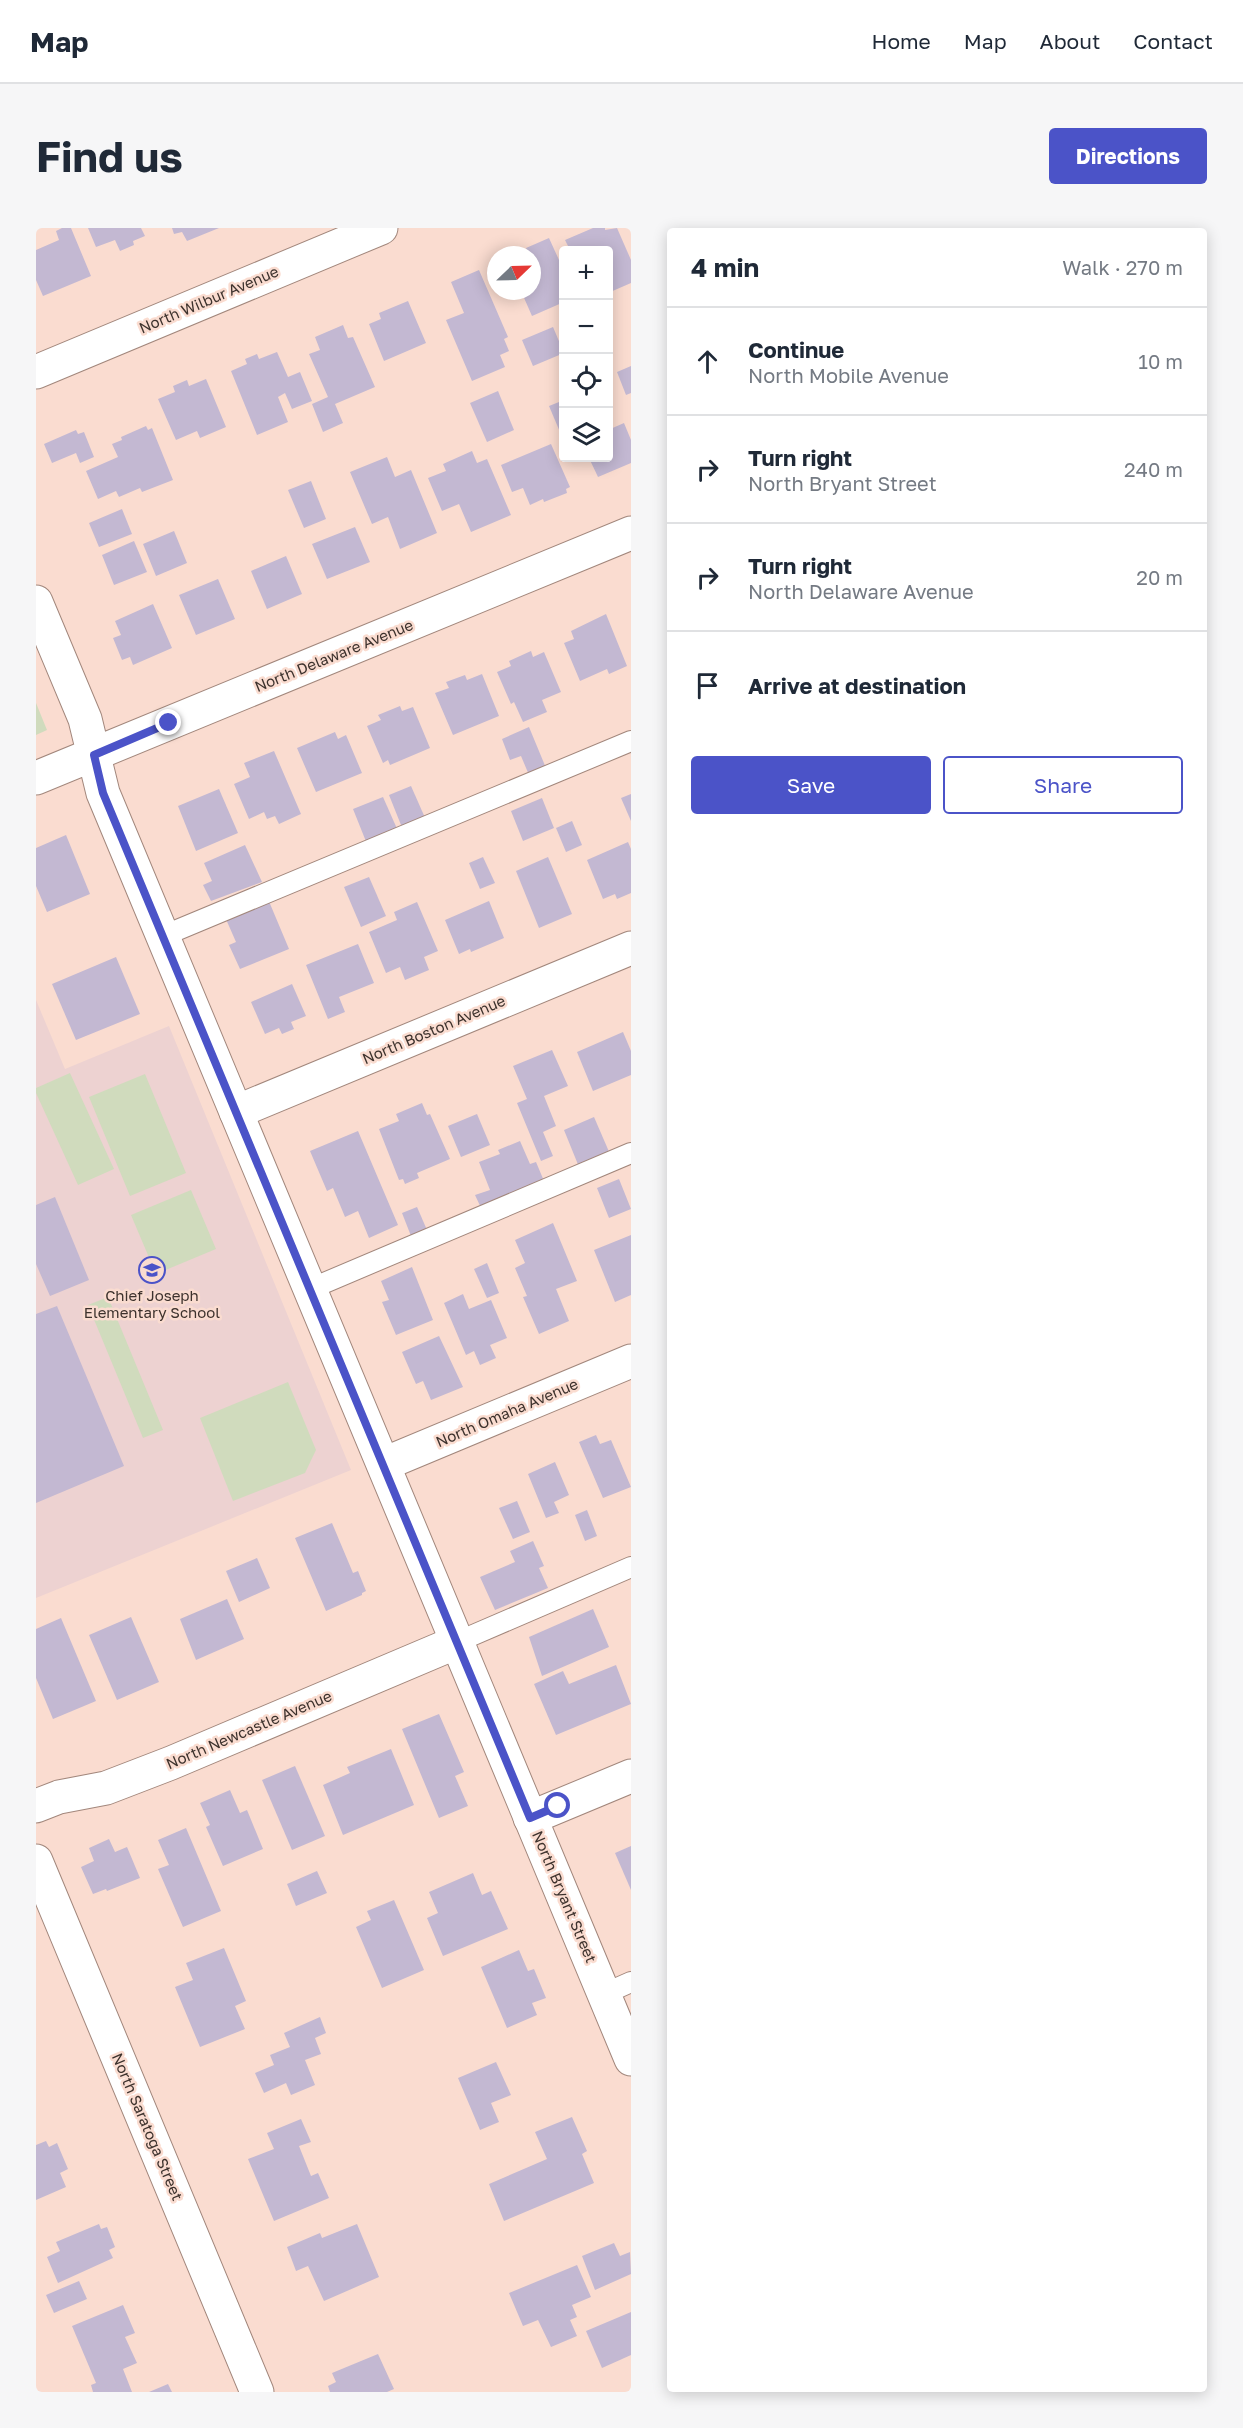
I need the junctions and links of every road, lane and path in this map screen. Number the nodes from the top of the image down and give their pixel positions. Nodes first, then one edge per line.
1 (381, 228) edge
2 (36, 372) edge
3 (631, 533) edge
4 (36, 602) edge
5 (631, 741) edge
6 (94, 755) junction
7 (36, 778) edge
8 (163, 936) junction
9 (631, 948) edge
10 (236, 1112) junction
11 (631, 1153) edge
12 (310, 1289) junction
13 (631, 1361) edge
14 (384, 1464) junction
15 (631, 1567) edge
16 (457, 1642) junction
17 (631, 1776) edge
18 (36, 1806) edge
19 (530, 1818) junction
20 (36, 1861) edge
21 (617, 1988) edge
22 (631, 2060) edge
23 (257, 2392) edge

1 - 2 street, North Wilbur Avenue
3 - 6 street, North Delaware Avenue
4 - 6 street, North Bryant Street
5 - 8 lane
6 - 7 street, North Delaware Avenue
6 - 8 street, North Bryant Street
8 - 10 street, North Bryant Street
9 - 10 street, North Boston Avenue
10 - 12 street, North Bryant Street
11 - 12 lane
12 - 14 street, North Bryant Street
13 - 14 street, North Omaha Avenue
14 - 16 street, North Bryant Street
15 - 16 lane
16 - 18 street, North Newcastle Avenue
16 - 19 street, North Bryant Street
17 - 19 street
19 - 21 street, North Bryant Street
20 - 23 street, North Saratoga Street
21 - 22 street, North Bryant Street

